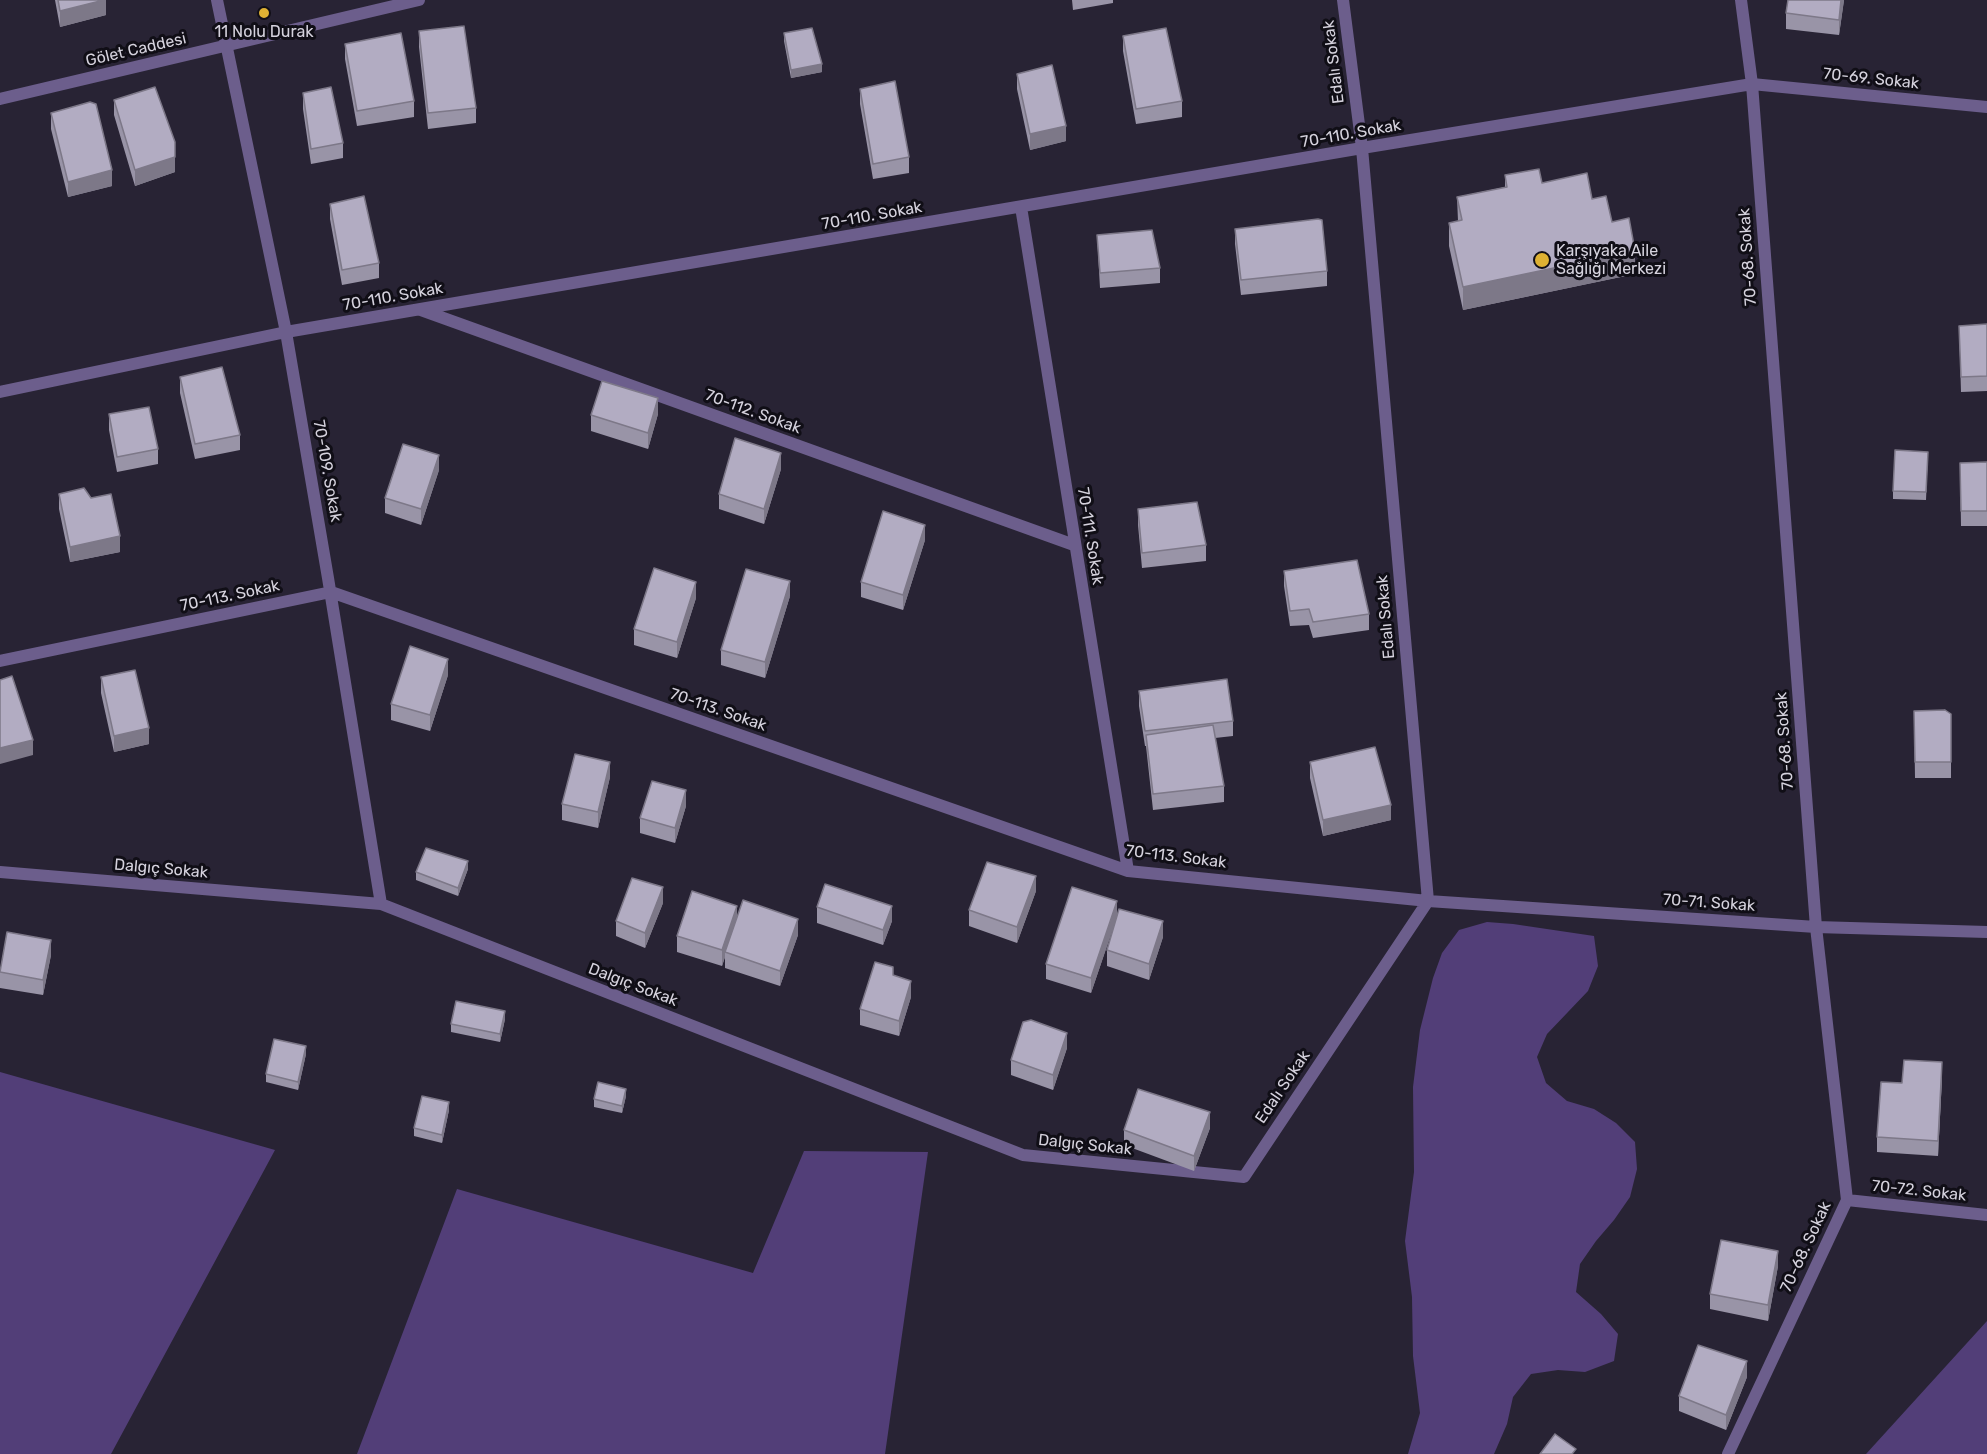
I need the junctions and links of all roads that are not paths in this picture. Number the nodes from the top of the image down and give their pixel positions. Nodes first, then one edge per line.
1 (217, 0) edge
2 (419, 0) edge
3 (1344, 0) edge
4 (1741, 0) edge
5 (226, 45) junction
6 (1752, 84) junction
7 (0, 99) edge
8 (1987, 107) edge
9 (1362, 148) junction
10 (1021, 207) junction
11 (420, 310) junction
12 (286, 332) junction
13 (0, 392) edge
14 (1074, 545) junction
15 (331, 592) junction
16 (0, 661) edge
17 (1128, 871) junction
18 (0, 872) edge
19 (1428, 901) junction
20 (381, 904) junction
21 (1816, 927) junction
22 (1987, 932) edge
23 (1244, 1177) joint
24 (1847, 1200) junction
25 (1987, 1215) edge
26 (1728, 1454) edge

1 - 5 street, 70-109. Sokak
2 - 5 street, Gölet Caddesi
3 - 9 street, Edalı Sokak
4 - 6 street, 70-68. Sokak
5 - 7 street, Gölet Caddesi
5 - 12 street, 70-109. Sokak
6 - 8 street, 70-69. Sokak
6 - 9 street, 70-110. Sokak
6 - 21 street, 70-68. Sokak
9 - 10 street, 70-110. Sokak
9 - 19 street, Edalı Sokak
10 - 11 street, 70-110. Sokak
10 - 14 street, 70-111. Sokak
11 - 12 street, 70-110. Sokak
11 - 14 street, 70-112. Sokak
12 - 13 street, 70-110. Sokak
12 - 15 street, 70-109. Sokak
14 - 17 street, 70-111. Sokak
15 - 16 street, 70-113. Sokak
15 - 17 street, 70-113. Sokak
15 - 20 street, 70-109. Sokak
17 - 19 street, 70-113. Sokak
18 - 20 street, Dalgıç Sokak
19 - 21 street, 70-71. Sokak
19 - 23 street, Edalı Sokak
20 - 23 street, Dalgıç Sokak
21 - 22 street, 70-71. Sokak
21 - 24 street, 70-68. Sokak
24 - 25 street, 70-72. Sokak
24 - 26 street, 70-68. Sokak

